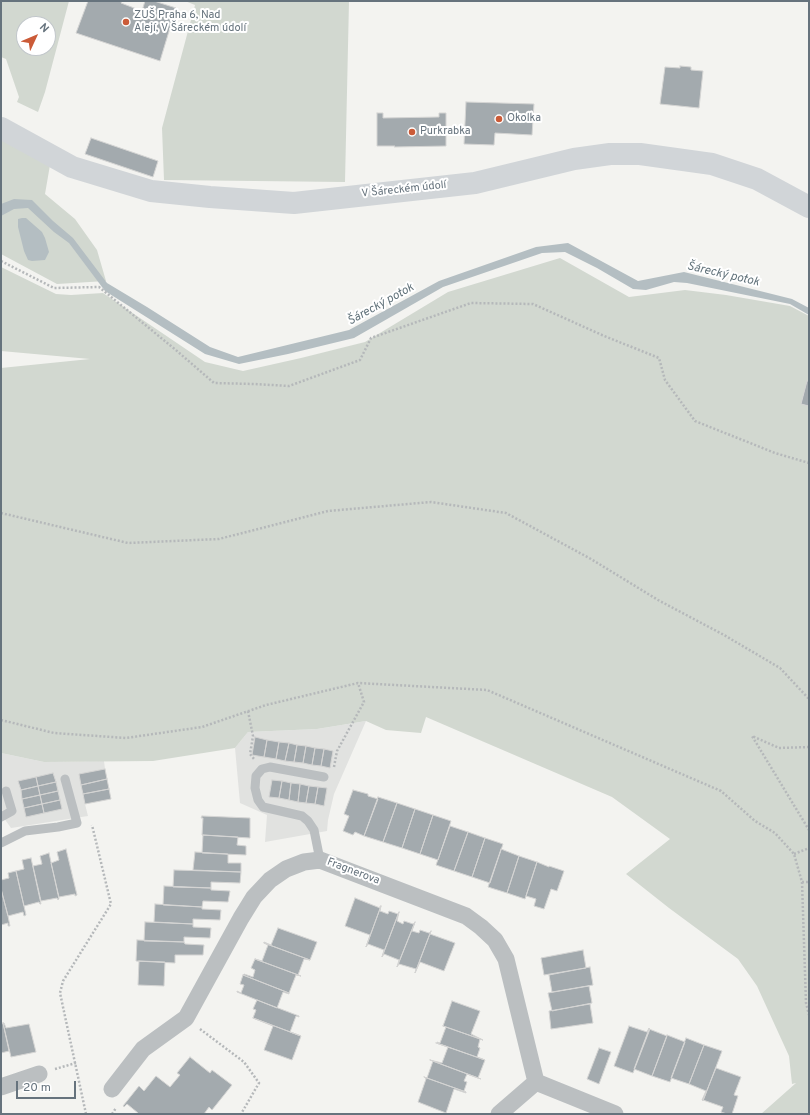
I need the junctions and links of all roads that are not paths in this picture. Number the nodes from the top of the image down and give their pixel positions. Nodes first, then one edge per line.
1 (1, 128) edge
2 (809, 207) edge
3 (324, 777) road end
4 (65, 779) dead end
5 (6, 791) dead end
6 (1, 817) edge
7 (1, 843) edge
8 (320, 860) junction
9 (39, 1074) dead end
10 (536, 1082) junction
11 (1, 1087) edge
12 (112, 1089) dead end
13 (498, 1114) edge
14 (615, 1114) edge

1 - 2 street, V Šáreckém údolí
3 - 8 lane
4 - 7 lane
5 - 6 lane
8 - 10 street, Fragnerova
8 - 12 street, Fragnerova
9 - 11 street
10 - 13 street
10 - 14 street

